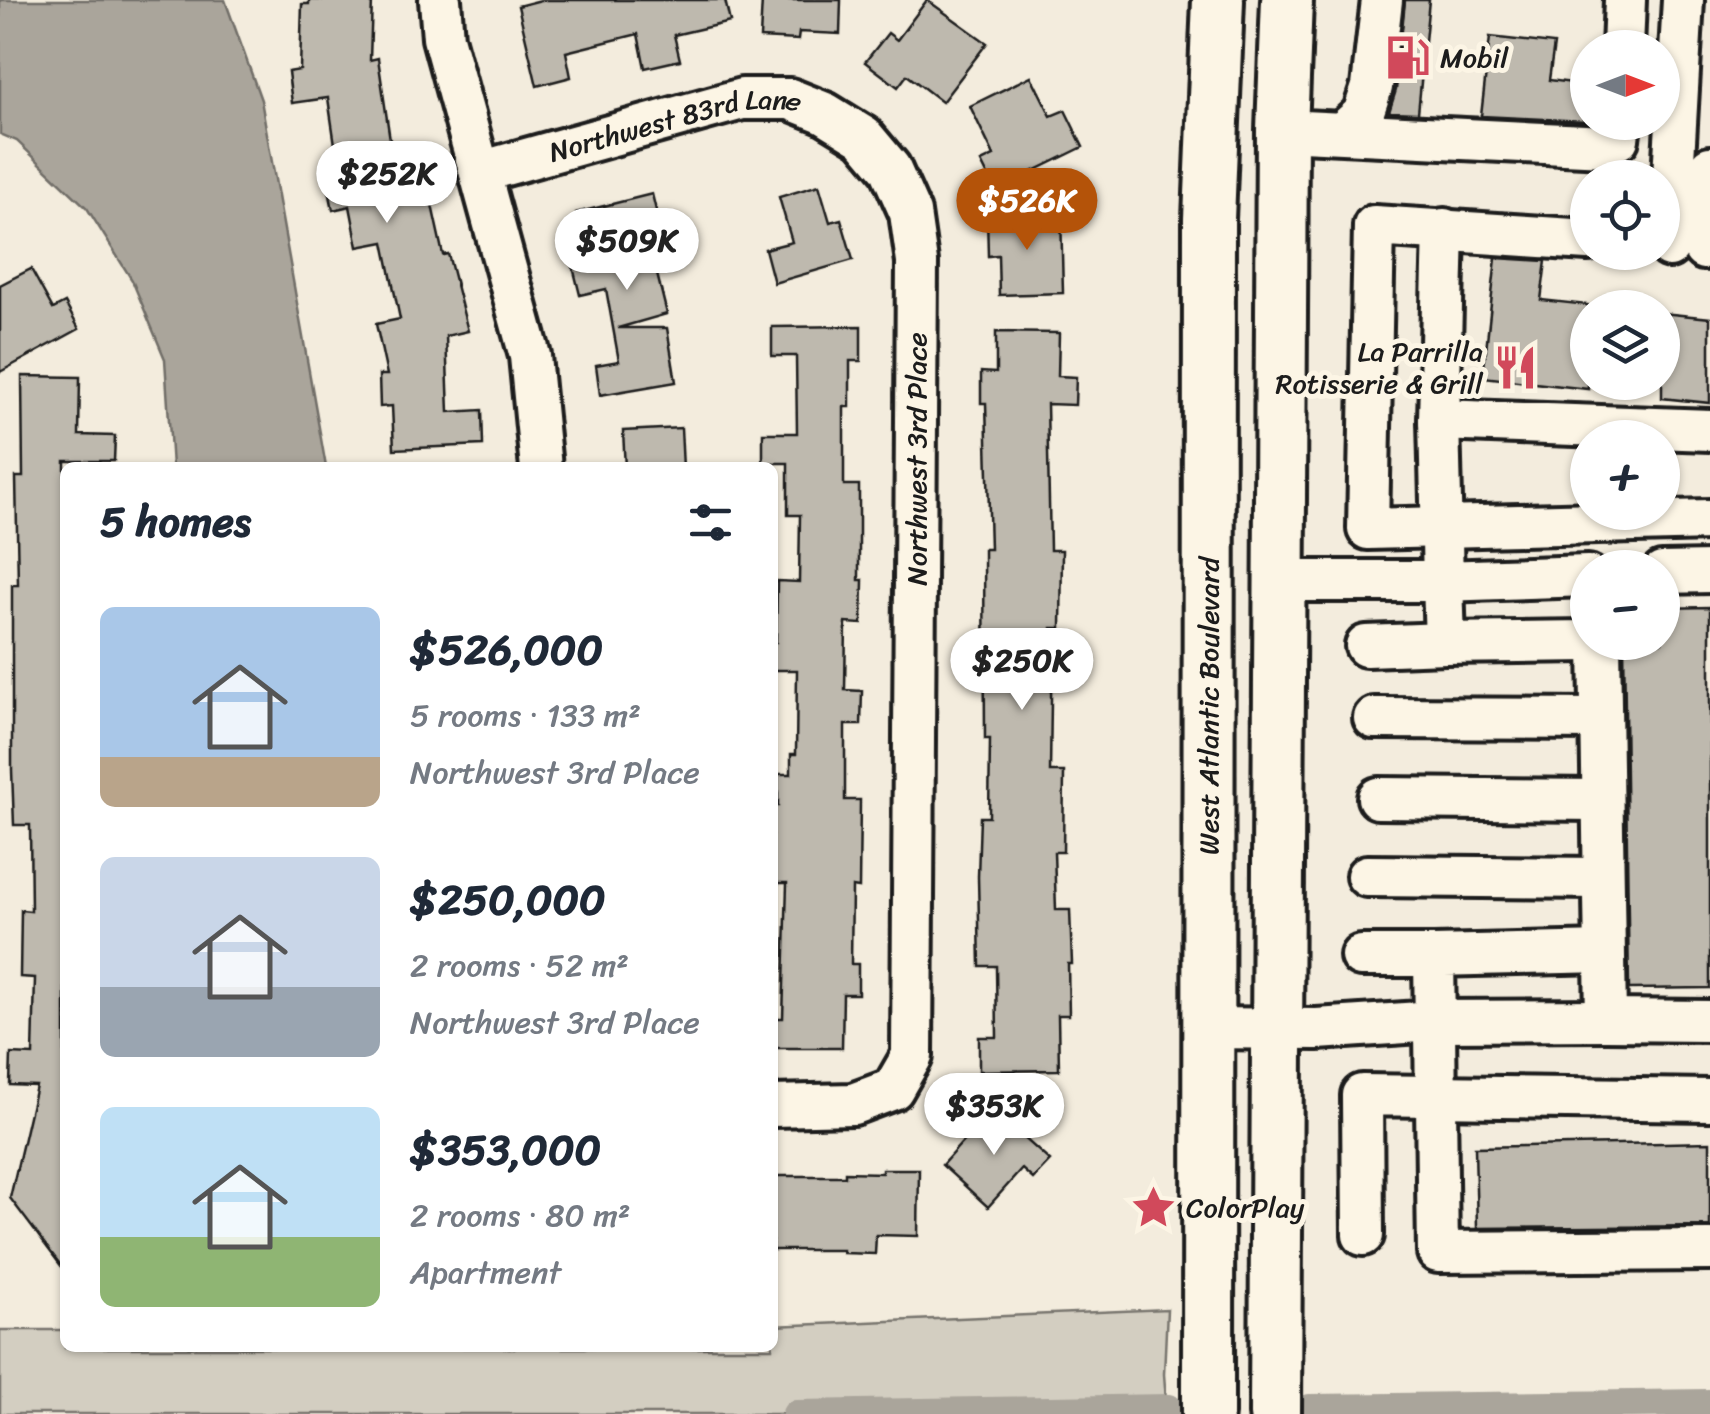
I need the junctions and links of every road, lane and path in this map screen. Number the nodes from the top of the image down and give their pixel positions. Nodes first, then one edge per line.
1 (440, 0) edge
2 (1218, 0) edge
3 (1287, 0) edge
4 (1382, 0) edge
5 (1624, 0) edge
6 (1683, 0) edge
7 (1623, 30) edge
8 (1282, 130) junction
9 (1343, 132) junction
10 (864, 137) joint
11 (1616, 140) edge
12 (1710, 167) edge
13 (480, 172) junction
14 (1444, 228) junction
15 (1570, 238) edge
16 (1686, 248) edge
17 (1439, 420) junction
18 (1710, 430) edge
19 (540, 462) edge
20 (1710, 520) edge
21 (1439, 528) junction
22 (1710, 572) edge
23 (1680, 573) edge
24 (1570, 577) edge
25 (1279, 581) junction
26 (1443, 581) junction
27 (1570, 641) edge
28 (1445, 642) junction
29 (1366, 646) dead end
30 (1600, 660) edge
31 (1374, 718) dead end
32 (1600, 720) junction
33 (1378, 798) dead end
34 (1601, 800) junction
35 (1367, 876) dead end
36 (1603, 878) junction
37 (1604, 952) junction
38 (1361, 956) dead end
39 (1434, 956) junction
40 (1435, 1020) junction
41 (1606, 1020) junction
42 (1710, 1021) edge
43 (1207, 1028) junction
44 (1277, 1028) junction
45 (1438, 1098) junction
46 (1710, 1100) edge
47 (778, 1106) edge
48 (1362, 1235) dead end
49 (1710, 1250) edge
50 (1208, 1414) edge
51 (1275, 1414) edge

1 - 13 street
2 - 43 main road, West Atlantic Boulevard
3 - 8 main road
4 - 9 street
5 - 7 street
6 - 16 street
8 - 9 street
8 - 25 main road
9 - 11 street
10 - 13 street, Northwest 83rd Lane
10 - 47 street, Northwest 3rd Place
12 - 16 street
13 - 19 street
14 - 15 street
14 - 17 street
14 - 21 street
17 - 18 street
17 - 21 street
20 - 21 street
21 - 26 street
22 - 23 street
24 - 26 street
25 - 26 street
25 - 44 main road
26 - 28 street
27 - 28 street
28 - 29 street
30 - 32 street
31 - 32 street
32 - 34 street
33 - 34 street
34 - 36 street
35 - 36 street
36 - 37 street
37 - 39 street
37 - 41 street
38 - 39 street
39 - 40 street
40 - 41 street
40 - 44 street
40 - 45 street
41 - 42 street
43 - 44 street
43 - 50 main road, West Atlantic Boulevard
44 - 51 main road
45 - 46 street
45 - 48 street
45 - 49 street

